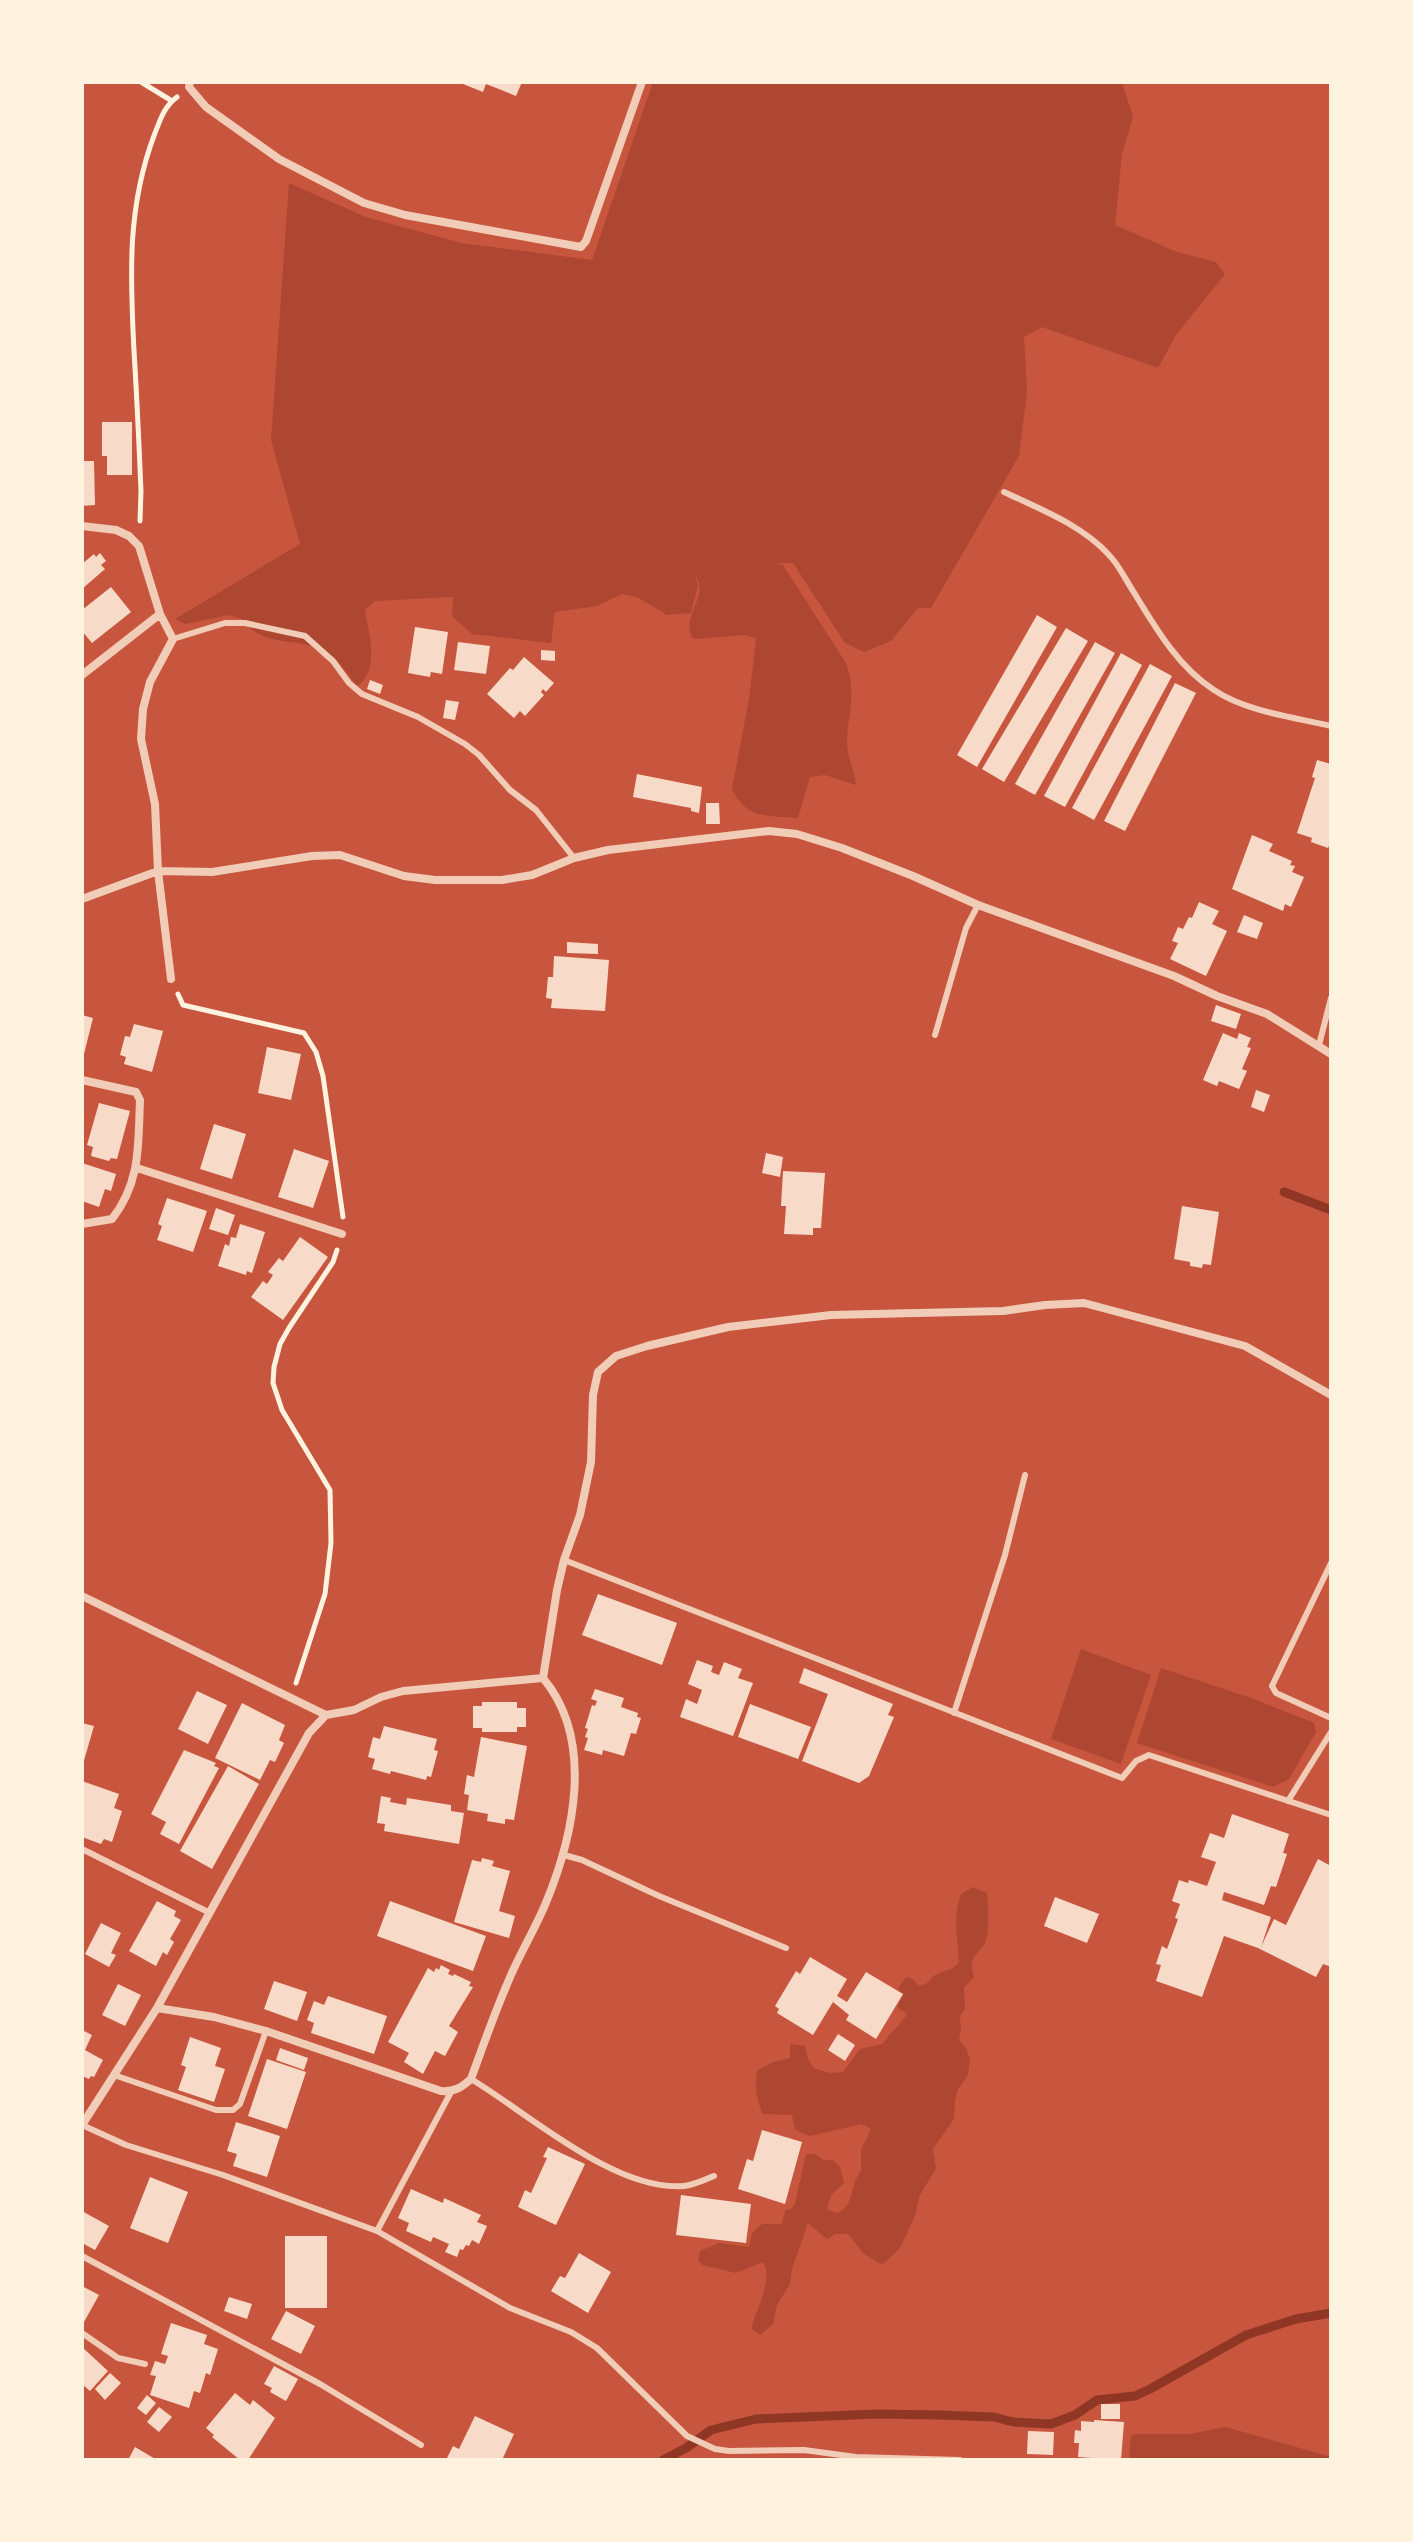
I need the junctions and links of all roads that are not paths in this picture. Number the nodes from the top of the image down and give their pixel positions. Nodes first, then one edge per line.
1 (642, 82) edge
2 (190, 84) edge
3 (1004, 492) dead end
4 (82, 526) edge
5 (160, 614) junction
6 (173, 639) junction
7 (82, 675) edge
8 (1331, 726) edge
9 (574, 858) junction
10 (158, 871) junction
11 (82, 899) edge
12 (978, 905) junction
13 (171, 979) road end
14 (1331, 998) edge
15 (935, 1035) dead end
16 (1319, 1045) junction
17 (1331, 1054) edge
18 (82, 1080) edge
19 (137, 1168) junction
20 (82, 1224) edge
21 (342, 1234) road end
22 (1331, 1395) edge
23 (1025, 1475) dead end
24 (564, 1560) junction
25 (1331, 1563) edge
26 (82, 1596) edge
27 (543, 1678) junction
28 (954, 1713) junction
29 (326, 1715) junction
30 (1331, 1718) edge
31 (1331, 1732) edge
32 (1288, 1801) junction
33 (1331, 1815) edge
34 (82, 1849) edge
35 (564, 1855) junction
36 (208, 1912) junction
37 (786, 1948) dead end
38 (157, 2008) junction
39 (266, 2031) junction
40 (114, 2075) junction
41 (471, 2079) junction
42 (451, 2092) junction
43 (82, 2125) edge
44 (714, 2176) dead end
45 (377, 2231) junction
46 (82, 2256) edge
47 (82, 2333) edge
48 (145, 2364) dead end
49 (421, 2445) dead end
50 (960, 2460) edge

1 - 2 street
3 - 8 lane
4 - 5 street
5 - 6 street
5 - 7 street
6 - 9 lane
6 - 10 street
9 - 10 street
9 - 12 street
10 - 11 street
10 - 13 street
12 - 15 lane
12 - 16 street
14 - 16 lane
16 - 17 street
18 - 19 street
19 - 20 street
19 - 21 street
22 - 24 street
23 - 28 lane
24 - 27 street
24 - 28 lane
25 - 30 lane
26 - 29 street
27 - 29 street
27 - 35 street
28 - 32 lane
29 - 36 street
31 - 32 lane
32 - 33 lane
34 - 36 lane
35 - 37 lane
35 - 41 street
36 - 38 street
38 - 39 street
38 - 40 street
39 - 40 lane
39 - 42 street
40 - 43 street
41 - 42 street
41 - 44 lane
42 - 45 lane
43 - 45 lane
45 - 50 lane
46 - 49 lane
47 - 48 lane

